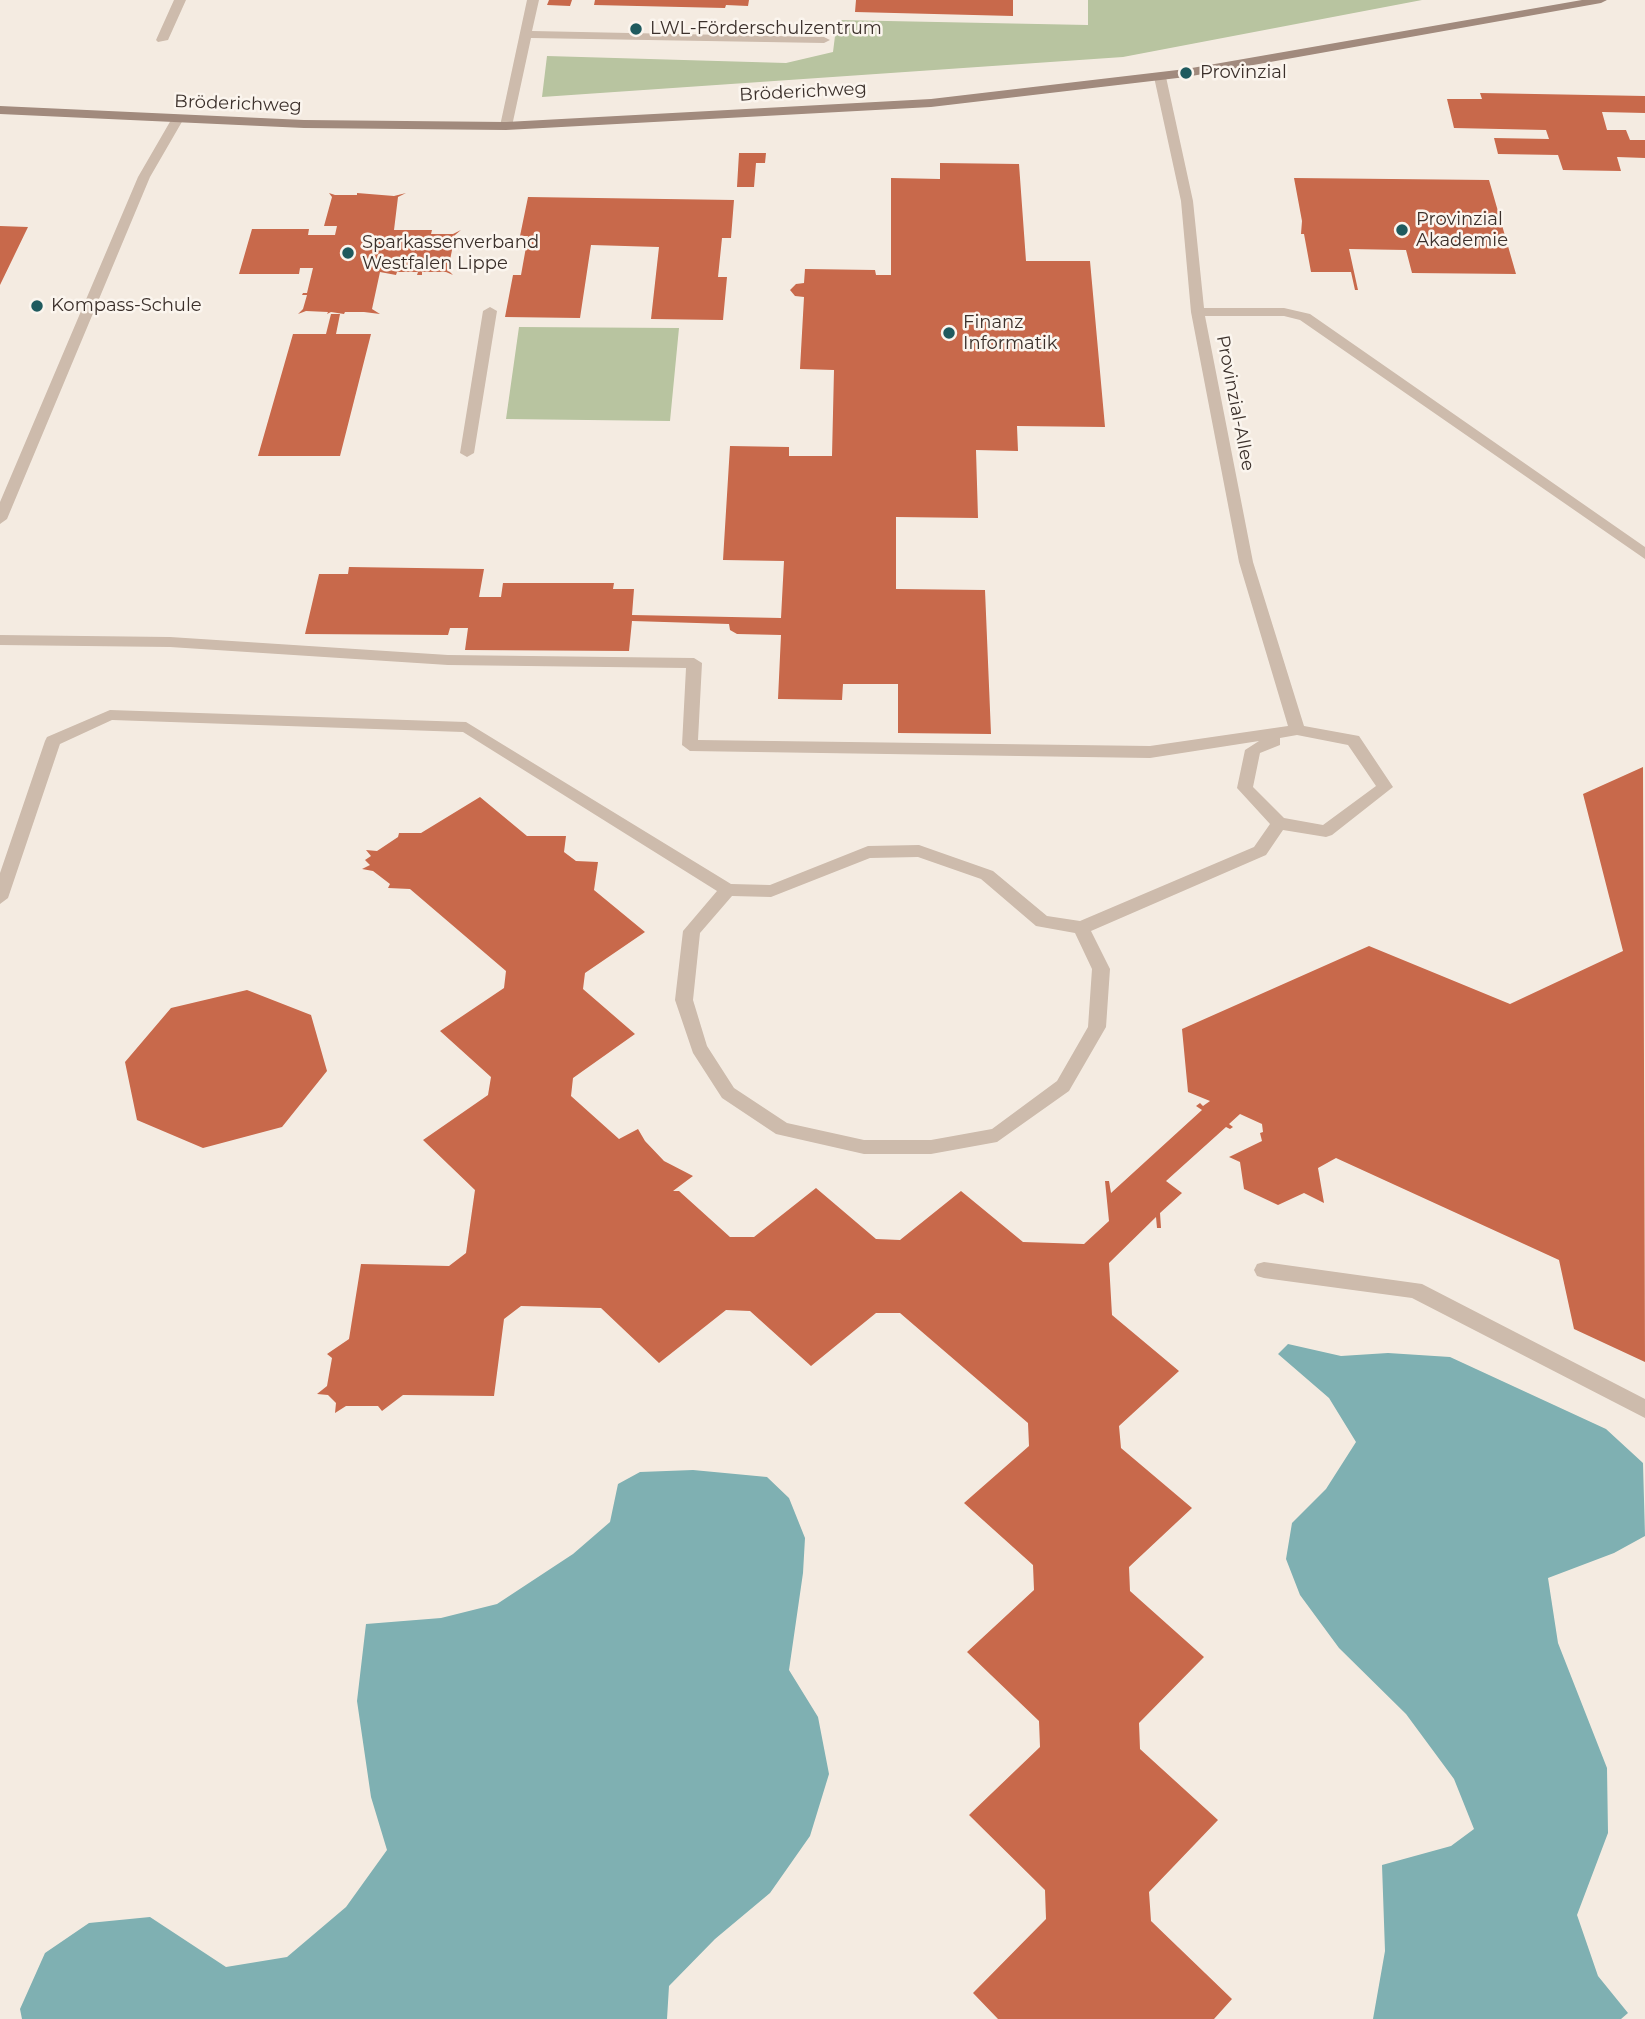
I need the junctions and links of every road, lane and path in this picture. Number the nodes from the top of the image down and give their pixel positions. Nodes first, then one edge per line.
1 (180, 0) edge
2 (533, 0) edge
3 (1601, 0) edge
4 (524, 34) junction
5 (162, 40) dead end
6 (824, 40) dead end
7 (1160, 77) junction
8 (0, 110) edge
9 (177, 120) junction
10 (506, 126) junction
11 (489, 311) dead end
12 (1198, 312) junction
13 (467, 453) dead end
14 (0, 519) edge
15 (1645, 554) edge
16 (0, 640) edge
17 (1297, 730) junction
18 (1279, 823) junction
19 (728, 890) junction
20 (0, 898) edge
21 (1082, 928) junction
22 (1264, 1270) dead end
23 (1645, 1409) edge

1 - 5 street
2 - 4 street
3 - 7 street, Bröderichweg
4 - 6 street
4 - 10 street
7 - 10 street, Bröderichweg
7 - 12 street, Provinzial-Allee
8 - 9 street, Bröderichweg
9 - 10 street, Bröderichweg
9 - 14 street
11 - 13 street
12 - 15 street
12 - 17 street, Provinzial-Allee
16 - 17 street
17 - 18 street
17 - 18 street
18 - 21 street
19 - 20 street
19 - 21 street
19 - 21 street
22 - 23 street

